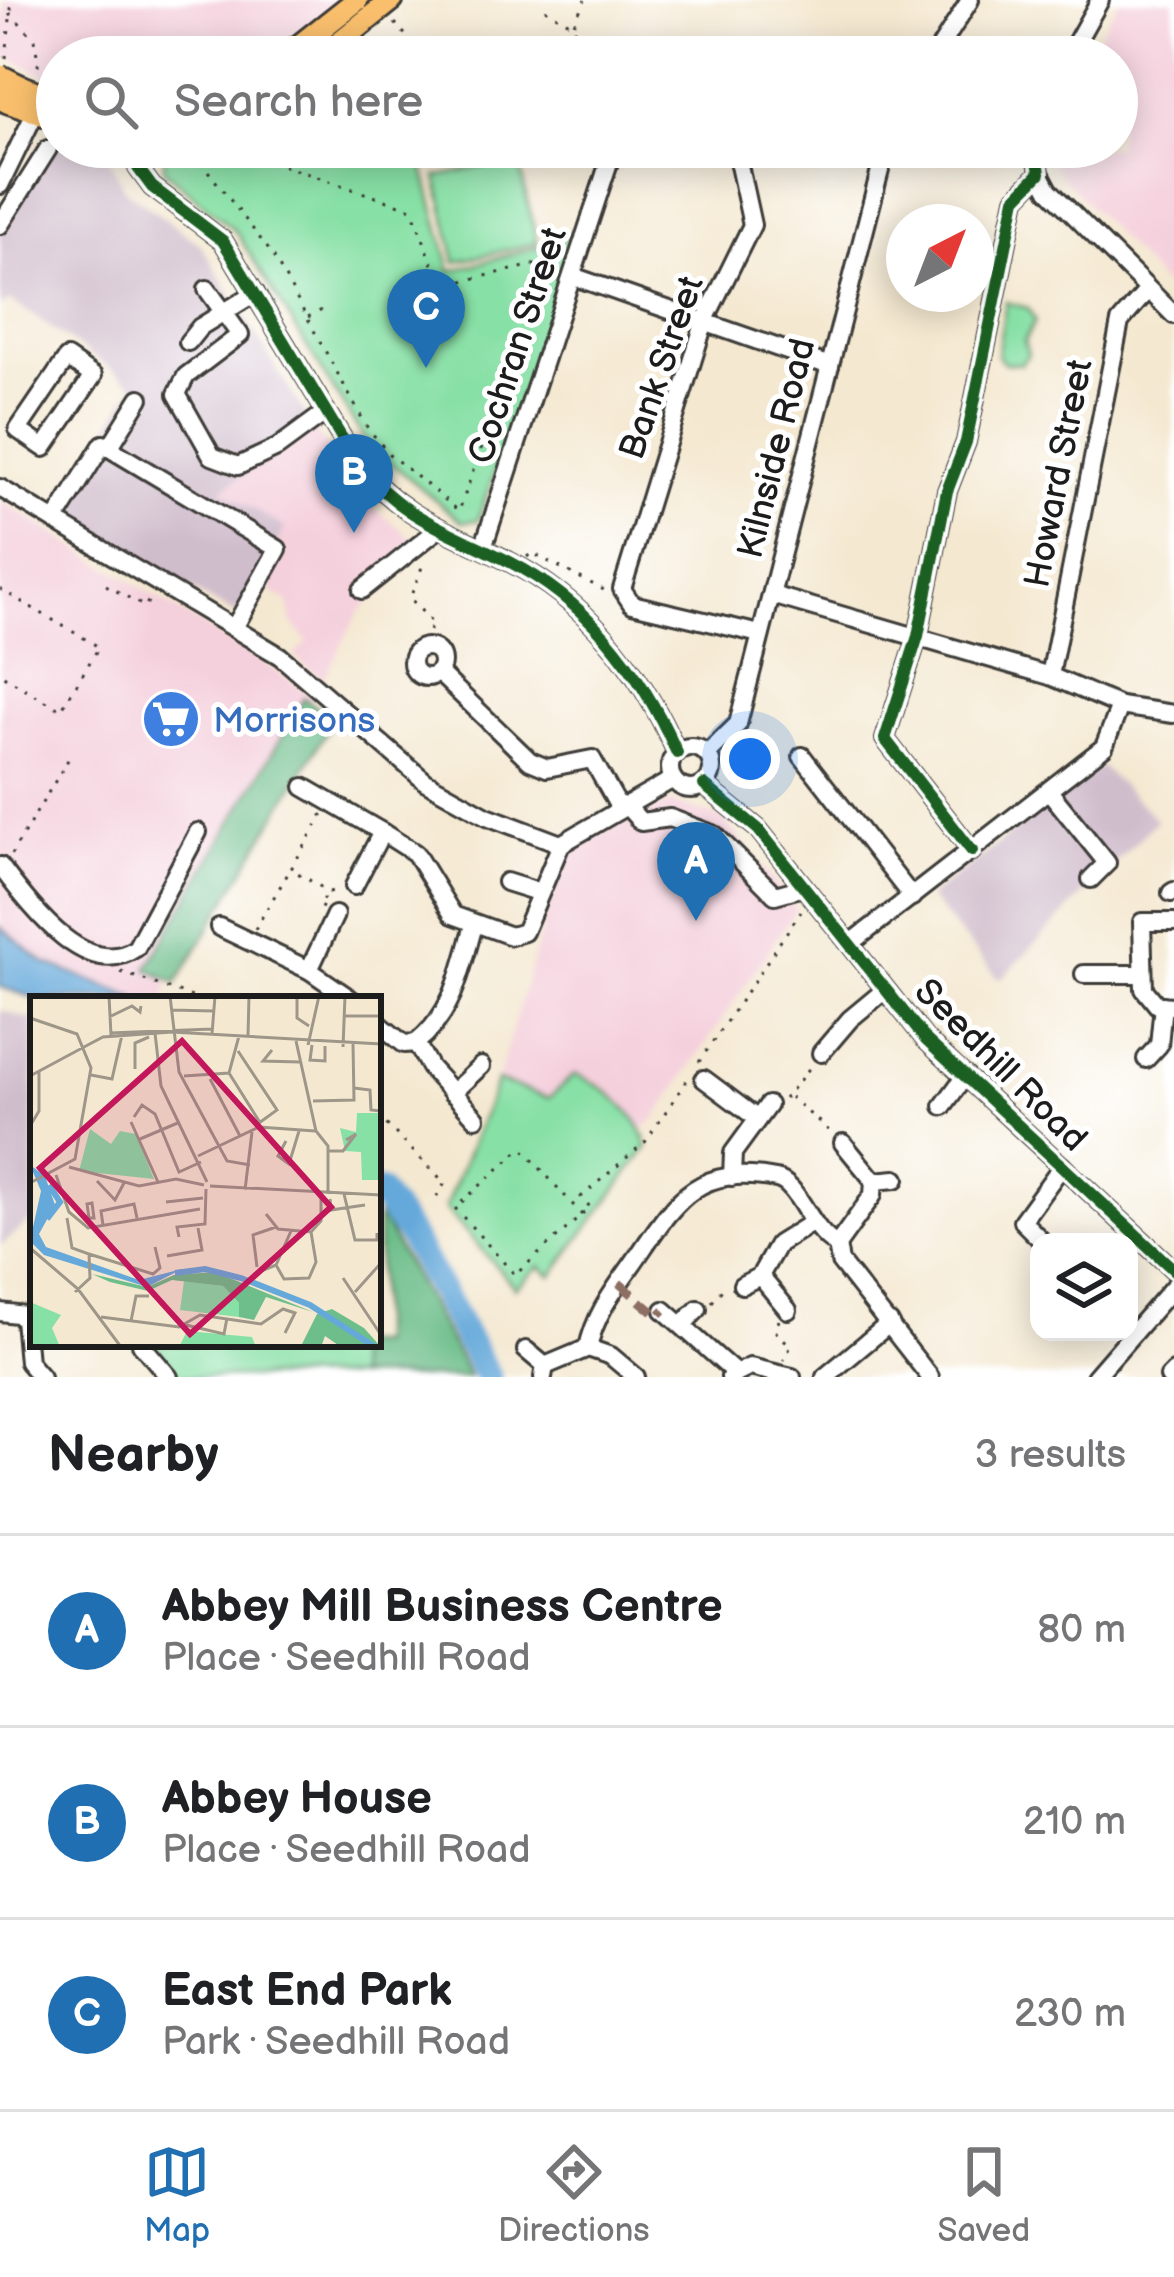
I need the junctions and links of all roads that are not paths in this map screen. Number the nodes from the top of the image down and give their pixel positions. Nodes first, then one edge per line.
1 (357, 0) edge
2 (970, 0) edge
3 (1100, 0) edge
4 (383, 2) edge
5 (312, 36) edge
6 (345, 36) edge
7 (947, 36) edge
8 (1080, 36) edge
9 (7, 90) edge
10 (36, 102) edge
11 (36, 126) edge
12 (36, 168) edge
13 (138, 168) edge
14 (607, 168) edge
15 (740, 168) edge
16 (881, 168) edge
17 (1039, 168) edge
18 (1040, 173) junction
19 (0, 185) edge
20 (0, 225) edge
21 (575, 277) junction
22 (207, 289) dead end
23 (1147, 291) junction
24 (255, 293) junction
25 (224, 312) junction
26 (1174, 315) edge
27 (705, 320) junction
28 (188, 341) dead end
29 (830, 366) junction
30 (140, 398) dead end
31 (326, 412) junction
32 (9, 432) edge
33 (109, 448) junction
34 (0, 488) edge
35 (55, 520) junction
36 (436, 531) junction
37 (483, 548) junction
38 (362, 590) dead end
39 (772, 595) junction
40 (233, 628) junction
41 (760, 634) junction
42 (918, 636) junction
43 (416, 651) road end
44 (1050, 676) junction
45 (1120, 706) junction
46 (1174, 715) edge
47 (677, 753) junction
48 (707, 754) junction
49 (802, 756) dead end
50 (673, 778) junction
51 (704, 785) junction
52 (304, 787) dead end
53 (1049, 790) junction
54 (623, 807) junction
55 (198, 832) dead end
56 (382, 832) junction
57 (561, 844) junction
58 (971, 851) junction
59 (1, 867) edge
60 (1091, 879) dead end
61 (506, 882) dead end
62 (354, 886) road end
63 (808, 891) junction
64 (538, 892) junction
65 (912, 897) junction
66 (335, 915) dead end
67 (1174, 922) edge
68 (473, 925) junction
69 (219, 927) dead end
70 (850, 944) junction
71 (308, 970) junction
72 (1084, 974) dead end
73 (1143, 974) junction
74 (885, 990) junction
75 (347, 996) edge
76 (1169, 1005) edge
77 (381, 1025) edge
78 (416, 1043) junction
79 (821, 1053) road end
80 (1146, 1059) dead end
81 (481, 1066) dead end
82 (965, 1076) junction
83 (704, 1079) dead end
84 (452, 1093) junction
85 (943, 1106) dead end
86 (476, 1118) dead end
87 (843, 1143) road end
88 (1062, 1166) junction
89 (732, 1177) junction
90 (896, 1179) dead end
91 (874, 1181) junction
92 (810, 1224) junction
93 (1034, 1233) edge
94 (837, 1245) junction
95 (1174, 1270) edge
96 (760, 1276) junction
97 (742, 1286) road end
98 (1174, 1286) edge
99 (698, 1309) road end
100 (664, 1310) dead end
101 (788, 1310) road end
102 (0, 1312) edge
103 (28, 1318) edge
104 (684, 1323) junction
105 (890, 1323) junction
106 (144, 1347) edge
107 (588, 1348) junction
108 (526, 1350) dead end
109 (544, 1372) edge
110 (785, 1374) edge
111 (732, 1375) edge
112 (41, 1377) edge
113 (169, 1377) edge
114 (636, 1377) edge
115 (825, 1377) edge
116 (930, 1377) edge
117 (1095, 1377) edge

1 - 5 main road
2 - 7 street
3 - 8 street
4 - 6 main road
9 - 10 main road
11 - 19 street
12 - 20 street
13 - 24 street
14 - 21 street, Cochran Street
15 - 27 street, Bank Street
16 - 29 street, Kilnside Road
17 - 18 street
18 - 23 street
18 - 42 street
21 - 27 street
21 - 37 street, Cochran Street
22 - 25 street
23 - 26 street
23 - 44 street, Howard Street
24 - 25 street
24 - 31 street
25 - 28 street
25 - 31 street
27 - 29 street
27 - 41 street, Bank Street
29 - 39 street, Kilnside Road
30 - 33 street
31 - 36 street
32 - 32 street
33 - 35 street
33 - 40 street
34 - 35 street
35 - 40 street
36 - 37 street
36 - 38 street
37 - 47 street
39 - 41 street, Kilnside Road
39 - 42 street
40 - 57 street
41 - 48 street, Kilnside Road
42 - 44 street
42 - 58 street
43 - 54 street
44 - 45 street
45 - 46 street
45 - 53 street
47 - 48 street
47 - 50 street
48 - 51 street
49 - 65 street
50 - 51 street
50 - 54 street
51 - 63 street, Seedhill Road
52 - 56 street
53 - 58 street
53 - 60 street
54 - 57 street
54 - 63 street
55 - 59 street
56 - 62 street
56 - 68 street
57 - 64 street
58 - 65 street
61 - 64 street
63 - 70 street, Seedhill Road
64 - 68 street
65 - 70 street
66 - 71 street
67 - 73 street
68 - 78 street
69 - 71 street
70 - 74 street, Seedhill Road
71 - 75 street
72 - 73 street
73 - 76 street
74 - 79 street
74 - 82 street, Seedhill Road
76 - 80 street
77 - 78 street
78 - 84 street
81 - 84 street
82 - 85 street
82 - 88 street, Seedhill Road
83 - 89 street
84 - 86 street
87 - 91 street
88 - 93 street
88 - 95 street, Seedhill Road
89 - 92 street
89 - 107 street
90 - 91 street
91 - 94 street
92 - 94 street
92 - 96 street
94 - 105 street
96 - 97 street
96 - 101 street
98 - 117 street
99 - 104 street
100 - 104 street
102 - 103 street
103 - 112 street
104 - 111 street
105 - 115 street
105 - 116 street
106 - 113 street
107 - 109 street
107 - 114 street
108 - 109 street
110 - 111 street

